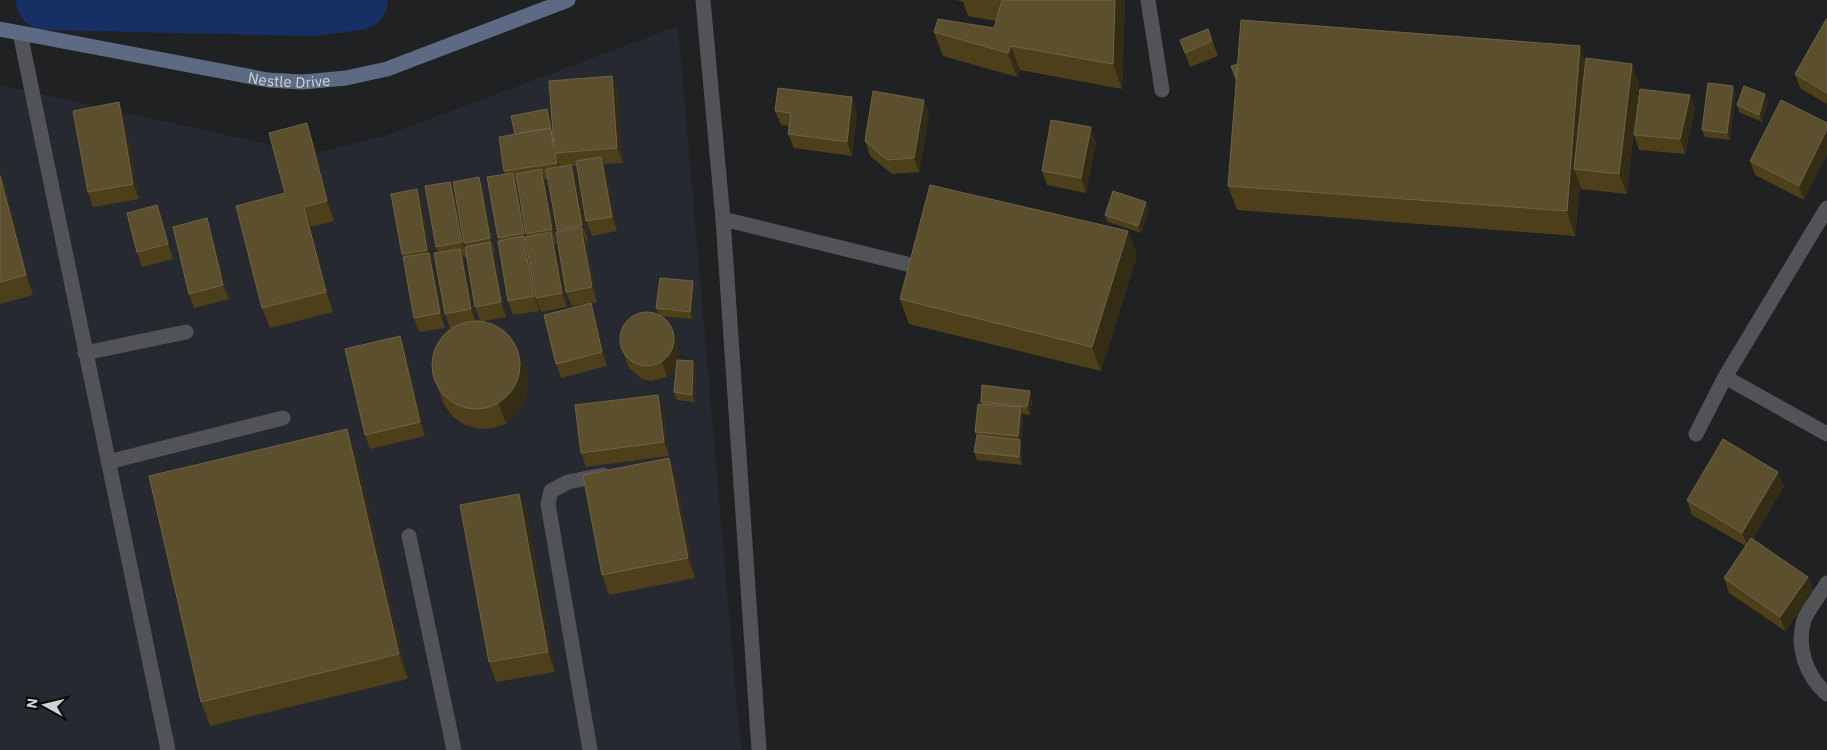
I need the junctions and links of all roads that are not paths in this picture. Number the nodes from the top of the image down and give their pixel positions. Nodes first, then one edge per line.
1 (568, 0) edge
2 (703, 0) edge
3 (1148, 0) edge
4 (0, 29) edge
5 (20, 33) junction
6 (1162, 90) dead end
7 (1827, 208) edge
8 (723, 219) junction
9 (919, 267) edge
10 (186, 332) dead end
11 (85, 353) junction
12 (1725, 377) junction
13 (283, 418) dead end
14 (1696, 434) dead end
15 (1827, 434) edge
16 (108, 462) junction
17 (614, 473) edge
18 (409, 536) dead end
19 (1827, 583) edge
20 (1827, 694) edge
21 (168, 750) edge
22 (454, 750) edge
23 (590, 750) edge
24 (759, 750) edge

1 - 5 street, Nestle Drive
2 - 8 street
3 - 6 street
4 - 5 street, Nestle Drive
5 - 11 street
7 - 12 street
8 - 9 street
8 - 24 street
10 - 11 street
11 - 16 street
12 - 14 street
12 - 15 street
13 - 16 street
16 - 21 street
17 - 23 street
18 - 22 street
19 - 20 street

